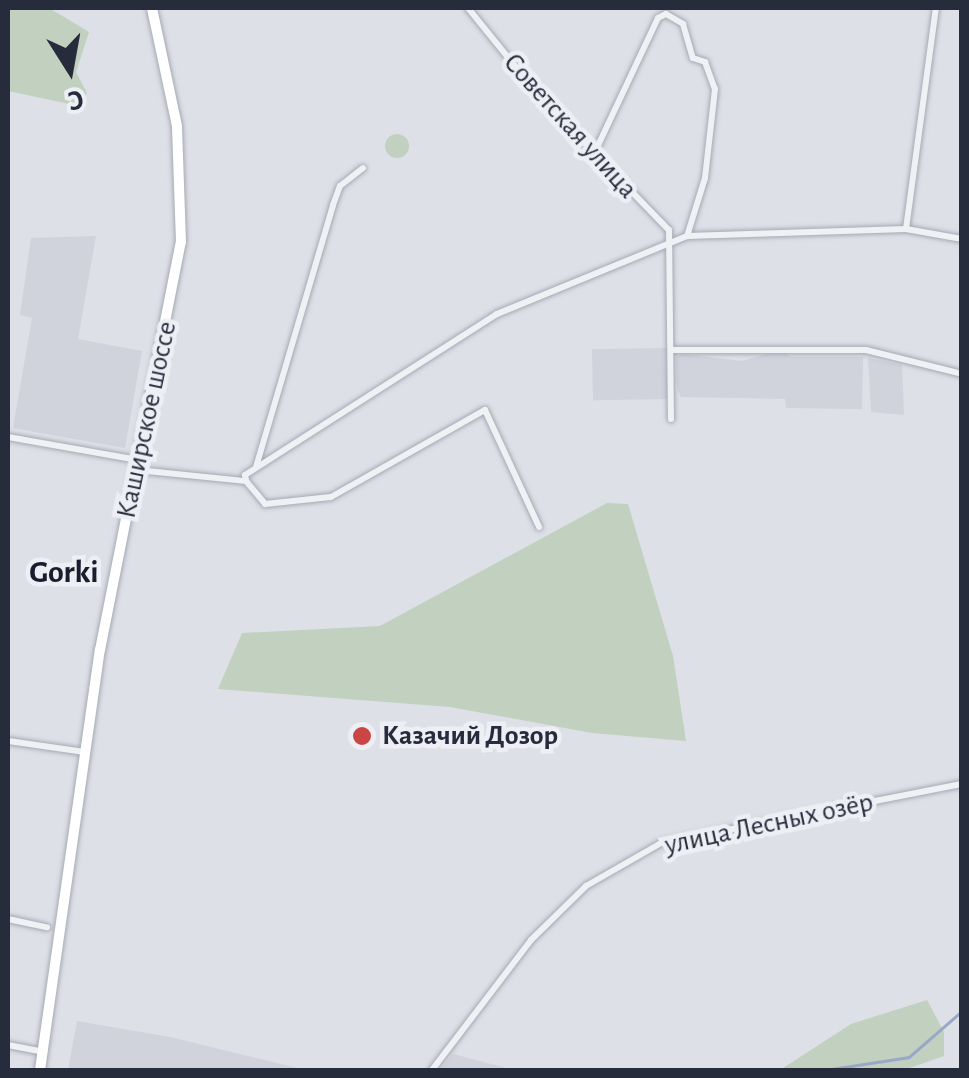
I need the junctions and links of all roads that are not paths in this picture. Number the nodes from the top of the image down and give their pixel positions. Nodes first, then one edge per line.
1 (152, 8) edge
2 (468, 8) edge
3 (936, 8) edge
4 (594, 154) junction
5 (363, 168) dead end
6 (906, 230) junction
7 (687, 236) junction
8 (962, 239) edge
9 (674, 241) junction
10 (674, 350) junction
11 (962, 374) edge
12 (672, 419) dead end
13 (8, 438) edge
14 (138, 465) junction
15 (256, 468) junction
16 (246, 481) junction
17 (539, 527) dead end
18 (8, 741) edge
19 (85, 752) junction
20 (962, 784) edge
21 (8, 919) edge
22 (47, 927) dead end
23 (8, 1046) edge
24 (44, 1052) junction
25 (40, 1070) edge
26 (432, 1070) edge

1 - 14 main road, Каширское шоссе
2 - 4 street, Советская улица
3 - 6 street
4 - 7 street
4 - 9 street, Советская улица
5 - 15 street
6 - 7 street
6 - 8 street
7 - 9 street
9 - 10 street
9 - 15 street
10 - 11 street
10 - 12 street
13 - 14 street
14 - 16 street
14 - 19 main road, Каширское шоссе
15 - 16 street
16 - 17 street
18 - 19 street
19 - 24 main road, Каширское шоссе
20 - 26 street, улица Лесных озёр
21 - 22 street
23 - 24 street
24 - 25 main road, Каширское шоссе

